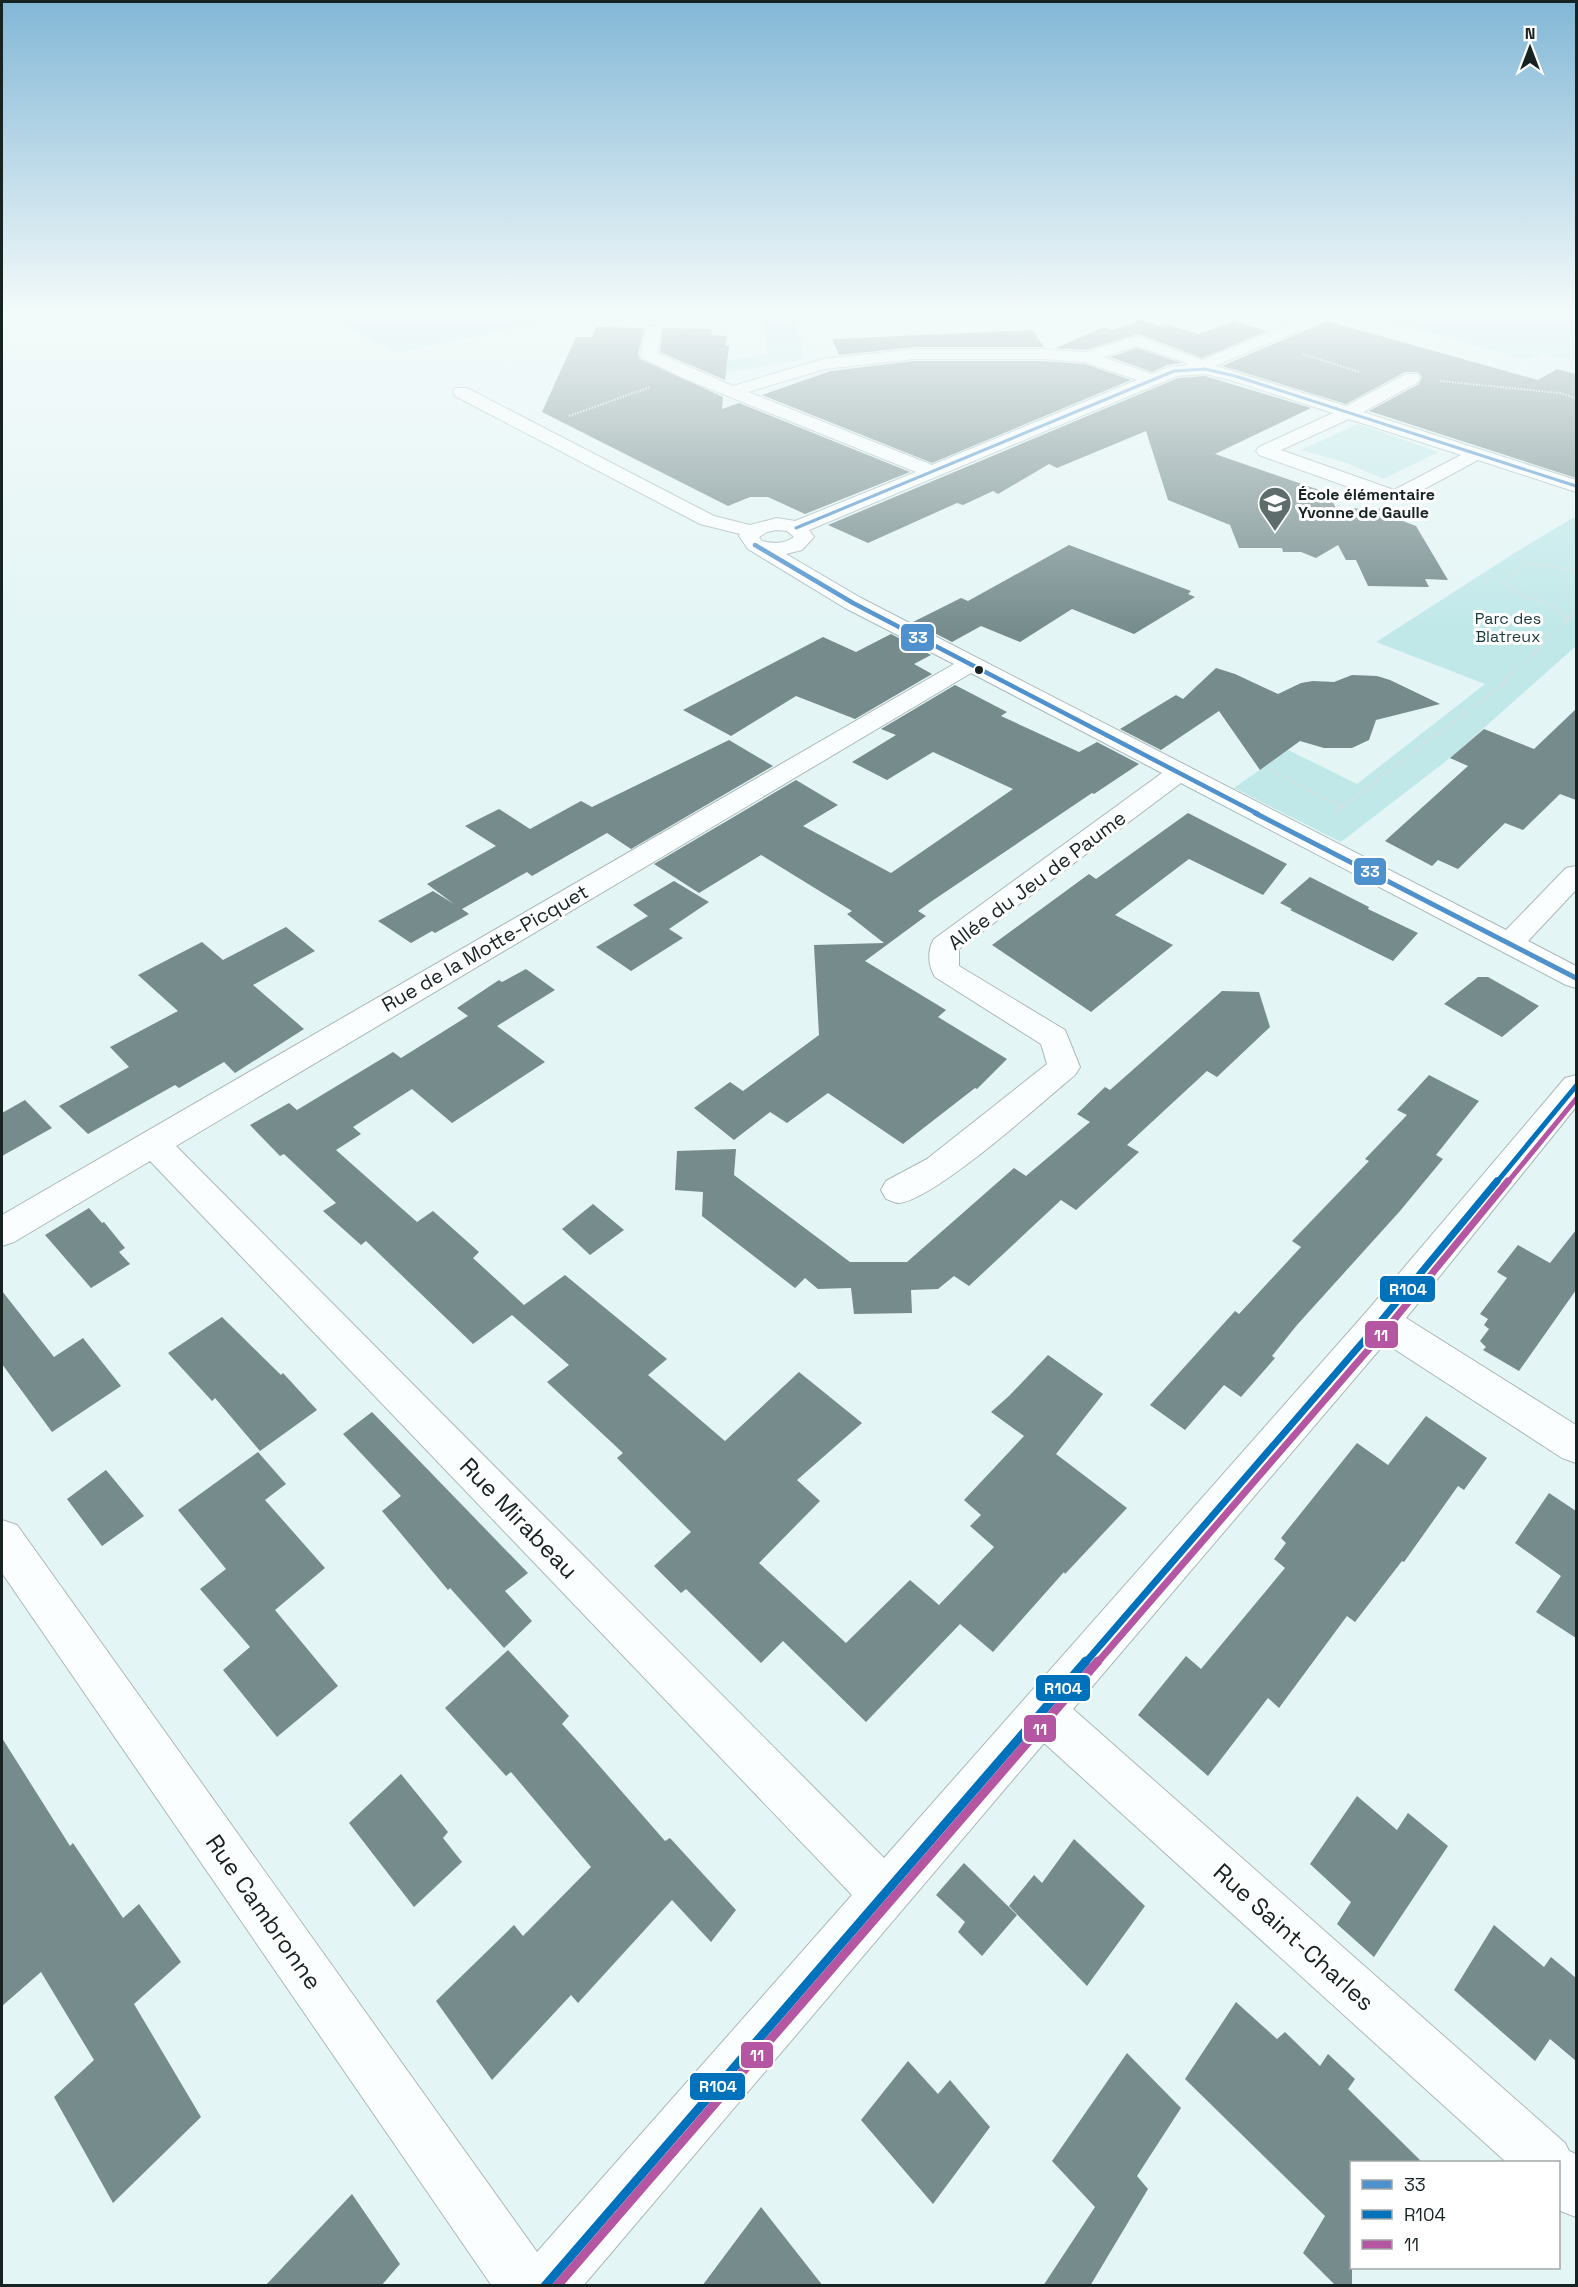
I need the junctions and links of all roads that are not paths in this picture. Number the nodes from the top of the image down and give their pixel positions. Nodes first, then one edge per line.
1 (513, 420) edge
2 (804, 420) edge
3 (1058, 420) edge
4 (1332, 420) edge
5 (1367, 420) edge
6 (1474, 455) junction
7 (933, 472) junction
8 (1576, 486) edge
9 (799, 535) junction
10 (753, 538) junction
11 (802, 573) junction
12 (969, 665) junction
13 (1180, 772) junction
14 (1576, 874) edge
15 (1510, 943) junction
16 (1576, 978) edge
17 (1576, 1086) edge
18 (152, 1142) junction
19 (898, 1190) dead end
20 (2, 1232) edge
21 (1381, 1321) junction
22 (1576, 1446) edge
23 (2, 1539) edge
24 (1041, 1711) junction
25 (885, 1894) junction
26 (1544, 2161) edge
27 (1560, 2176) edge
28 (1576, 2190) edge
29 (527, 2286) edge
30 (545, 2286) edge

1 - 10 street
2 - 7 street
3 - 7 street
4 - 6 street
5 - 6 street
6 - 8 street
7 - 9 street
9 - 10 street
9 - 11 street
10 - 11 street
11 - 12 street
12 - 13 street
12 - 18 street, Rue de la Motte-Picquet
13 - 15 street
13 - 19 street, Allée du Jeu de Paume
14 - 15 street
15 - 16 street
17 - 21 street
18 - 20 street, Rue de la Motte-Picquet
18 - 25 street, Rue Mirabeau
21 - 22 street
21 - 24 street
23 - 29 street, Rue Cambronne
24 - 25 street
24 - 26 street, Rue Saint-Charles
25 - 30 street
27 - 28 street

